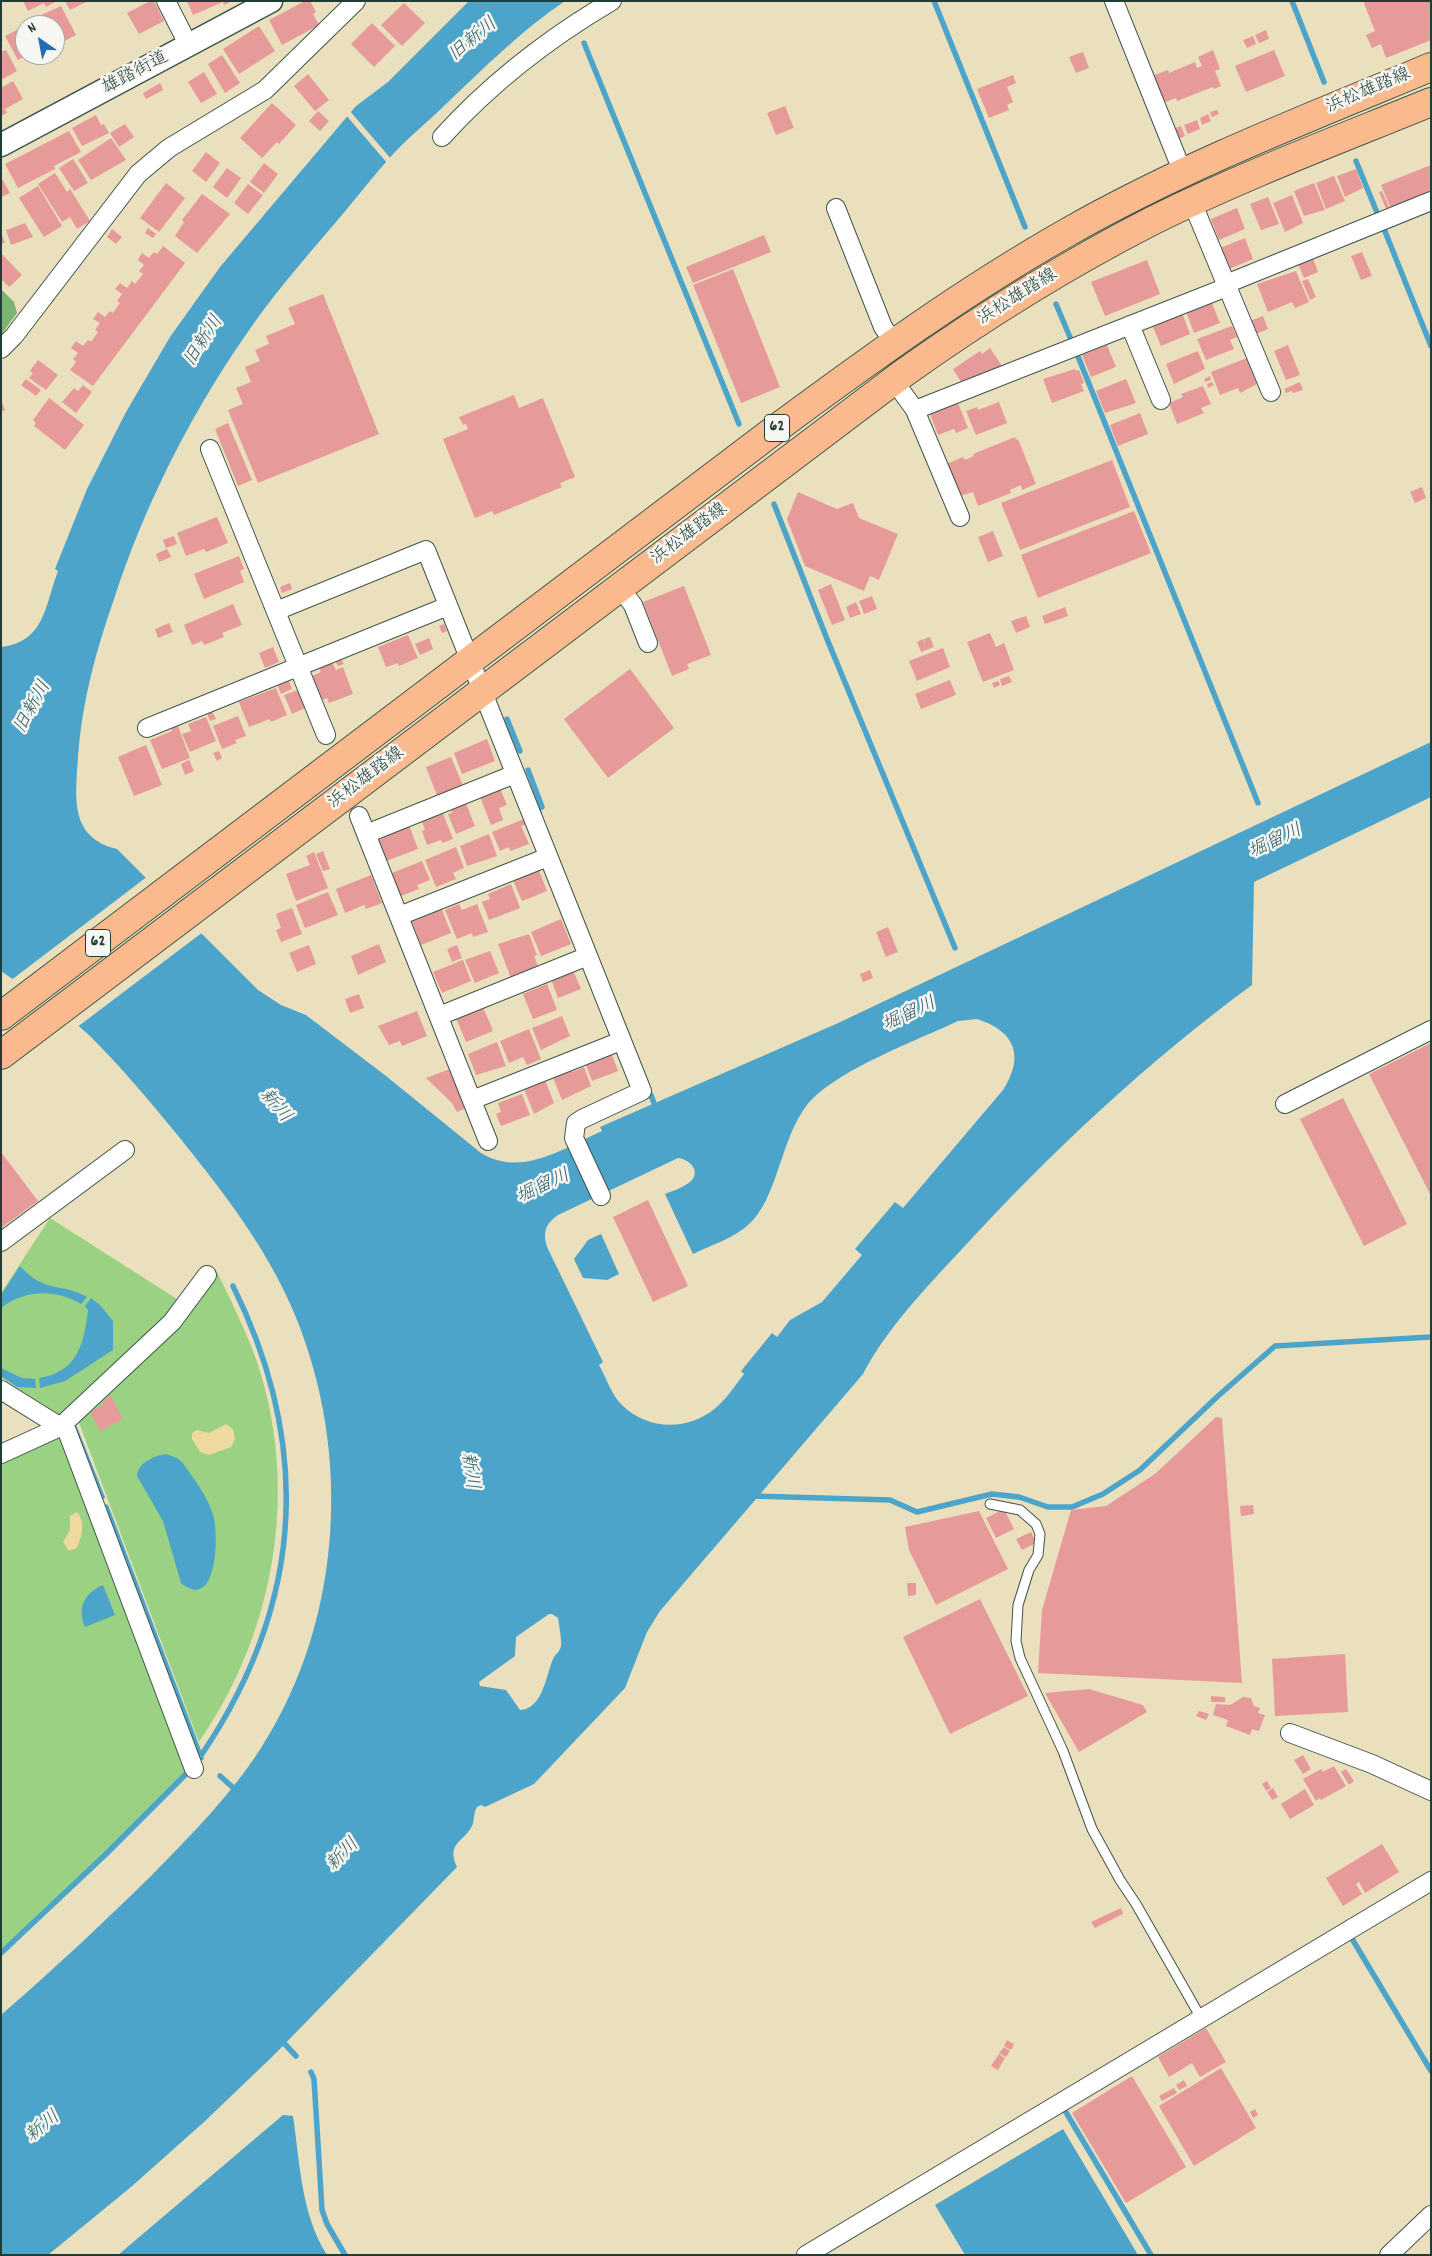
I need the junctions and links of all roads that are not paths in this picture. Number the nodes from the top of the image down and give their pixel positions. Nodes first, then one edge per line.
1 (166, 1) edge
2 (271, 1) edge
3 (356, 1) edge
4 (612, 1) edge
5 (1114, 1) edge
6 (189, 46) junction
7 (1431, 67) edge
8 (1431, 102) edge
9 (442, 137) dead end
10 (1, 145) edge
11 (1183, 173) junction
12 (1431, 201) edge
13 (1192, 202) junction
14 (836, 208) dead end
15 (1226, 285) junction
16 (1130, 325) junction
17 (894, 342) junction
18 (1, 349) edge
19 (894, 381) junction
20 (1271, 392) dead end
21 (1160, 400) dead end
22 (915, 410) junction
23 (210, 449) dead end
24 (960, 518) dead end
25 (620, 588) junction
26 (448, 606) junction
27 (276, 611) junction
28 (648, 643) dead end
29 (470, 661) junction
30 (298, 667) junction
31 (483, 692) junction
32 (147, 728) dead end
33 (326, 735) dead end
34 (515, 774) junction
35 (359, 816) dead end
36 (366, 834) junction
37 (548, 857) junction
38 (399, 916) junction
39 (588, 956) junction
40 (10, 1010) edge
41 (439, 1016) junction
42 (1431, 1030) edge
43 (621, 1041) junction
44 (1, 1055) edge
45 (472, 1100) junction
46 (1285, 1104) dead end
47 (488, 1141) dead end
48 (125, 1150) dead end
49 (601, 1196) dead end
50 (1, 1242) edge
51 (207, 1275) dead end
52 (1, 1390) edge
53 (60, 1427) junction
54 (1, 1454) edge
55 (990, 1504) dead end
56 (1290, 1733) dead end
57 (194, 1769) dead end
58 (1431, 1790) edge
59 (1431, 1882) edge
60 (1201, 2018) junction
61 (1431, 2215) edge
62 (806, 2255) edge
63 (1389, 2255) edge

1 - 6 street
2 - 6 street, 雄踏街道
3 - 18 street
4 - 9 street
5 - 11 street
6 - 10 street, 雄踏街道
7 - 11 main road, 浜松雄踏線 / 62
8 - 13 main road, 浜松雄踏線 / 62
11 - 17 main road, 浜松雄踏線 / 62
12 - 15 street
13 - 15 street
13 - 19 main road, 浜松雄踏線 / 62
14 - 17 street
15 - 16 street
15 - 20 street
16 - 21 street
16 - 22 street
17 - 29 main road, 浜松雄踏線 / 62
19 - 22 street
19 - 25 main road, 浜松雄踏線 / 62
22 - 24 street
23 - 27 street
25 - 28 street
25 - 31 main road, 浜松雄踏線 / 62
26 - 27 street
26 - 29 street
26 - 30 street
27 - 30 street
29 - 31 street
29 - 40 main road, 浜松雄踏線 / 62
30 - 32 street
30 - 33 street
31 - 34 street
31 - 44 main road, 浜松雄踏線 / 62
34 - 36 street
34 - 37 street
35 - 36 street
36 - 38 street
37 - 38 street
37 - 39 street
38 - 41 street
39 - 41 street
39 - 43 street
41 - 45 street
42 - 46 street
43 - 45 street
43 - 49 street
45 - 47 street
48 - 50 street
51 - 53 street
52 - 53 street
53 - 54 street
53 - 57 street
55 - 60 lane
56 - 58 street
59 - 60 street
60 - 62 street
61 - 63 street

